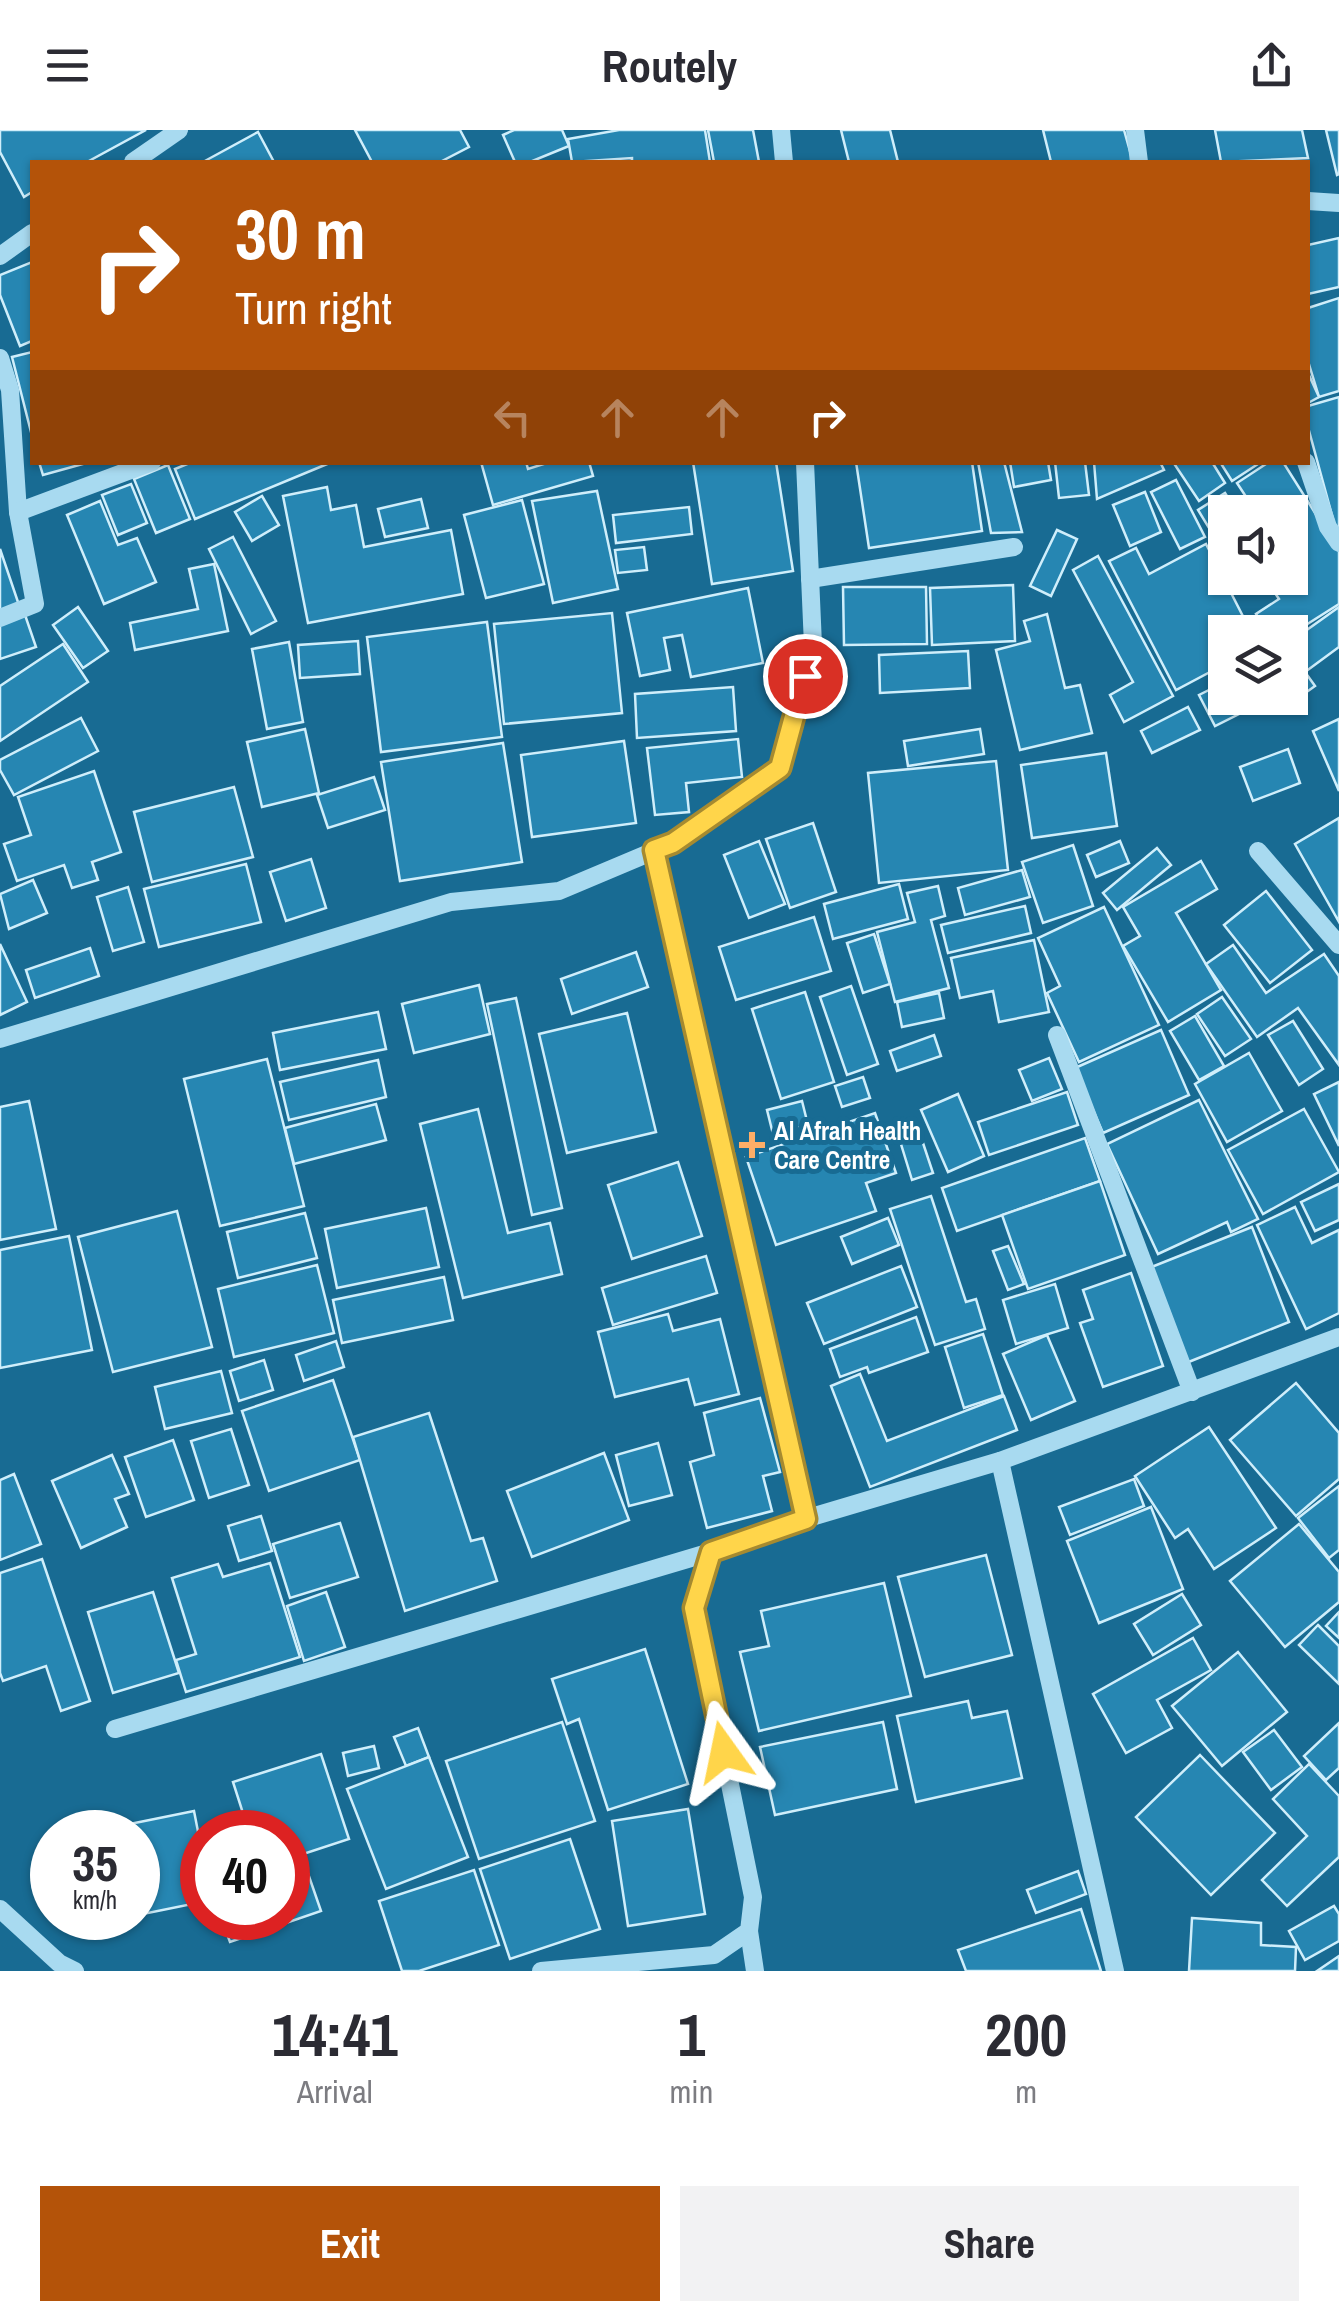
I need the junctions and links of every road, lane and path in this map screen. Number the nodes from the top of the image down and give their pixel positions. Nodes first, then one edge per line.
1 (179, 130) edge
2 (781, 130) edge
3 (1136, 130) edge
4 (136, 160) edge
5 (784, 160) edge
6 (1139, 160) edge
7 (1310, 201) edge
8 (1339, 203) edge
9 (30, 234) edge
10 (0, 256) edge
11 (0, 358) edge
12 (144, 465) edge
13 (804, 465) edge
14 (1307, 465) edge
15 (18, 512) junction
16 (1339, 543) edge
17 (1014, 548) dead end
18 (810, 579) junction
19 (0, 618) edge
20 (654, 850) junction
21 (1258, 851) dead end
22 (1339, 945) edge
23 (1057, 1035) dead end
24 (0, 1039) edge
25 (1339, 1337) edge
26 (1192, 1392) junction
27 (1000, 1461) junction
28 (806, 1519) junction
29 (711, 1552) junction
30 (115, 1729) dead end
31 (0, 1909) edge
32 (749, 1932) junction
33 (74, 1971) edge
34 (541, 1971) edge
35 (755, 1971) edge
36 (1115, 1971) edge

1 - 4 street
2 - 5 street
3 - 6 street
7 - 8 street
9 - 10 street
11 - 15 street
12 - 15 street
13 - 18 street
14 - 16 street
15 - 19 street
17 - 18 street
18 - 20 street
20 - 24 street
20 - 28 street
21 - 22 street
23 - 26 street
25 - 26 street
26 - 27 street
27 - 28 street
27 - 36 street
28 - 29 street
29 - 30 street
29 - 32 street
31 - 33 street
32 - 34 street
32 - 35 street

